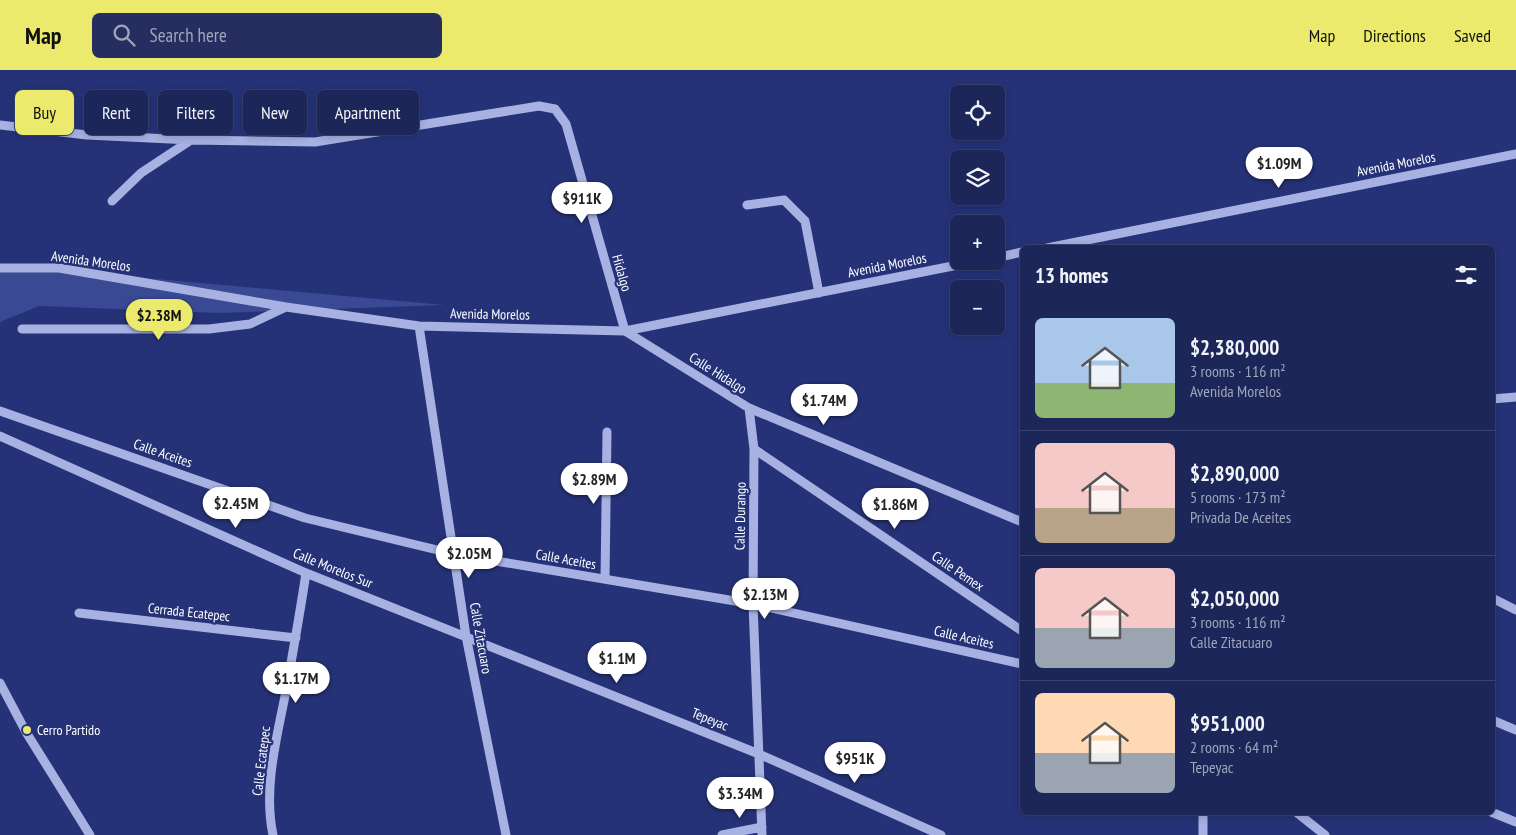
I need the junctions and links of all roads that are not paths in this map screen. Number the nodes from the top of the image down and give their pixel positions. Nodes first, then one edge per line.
1 (0, 126) edge
2 (191, 140) junction
3 (1516, 154) edge
4 (112, 201) dead end
5 (747, 205) dead end
6 (1062, 245) edge
7 (1020, 252) edge
8 (1005, 256) edge
9 (950, 267) edge
10 (0, 268) edge
11 (819, 293) junction
12 (286, 307) junction
13 (419, 326) junction
14 (22, 329) dead end
15 (625, 331) junction
16 (1516, 397) edge
17 (1495, 399) edge
18 (749, 408) junction
19 (0, 411) edge
20 (607, 432) dead end
21 (0, 436) edge
22 (754, 449) junction
23 (1020, 521) edge
24 (454, 554) junction
25 (306, 573) junction
26 (605, 579) junction
27 (1495, 600) edge
28 (753, 604) junction
29 (1516, 610) edge
30 (79, 613) dead end
31 (1020, 630) edge
32 (466, 636) junction
33 (296, 638) junction
34 (1020, 664) edge
35 (0, 683) edge
36 (1495, 721) edge
37 (1516, 730) edge
38 (759, 754) junction
39 (1495, 814) edge
40 (1203, 815) edge
41 (1300, 815) edge
42 (1516, 822) edge
43 (762, 831) edge
44 (90, 835) edge
45 (273, 835) edge
46 (506, 835) edge
47 (722, 835) edge
48 (941, 835) edge
49 (1203, 835) edge
50 (1325, 835) edge

1 - 2 street
2 - 4 street
2 - 15 street, Hidalgo
3 - 6 street, Avenida Morelos
5 - 11 street
7 - 8 street
9 - 11 street, Avenida Morelos
10 - 12 street, Avenida Morelos
11 - 15 street, Avenida Morelos
12 - 13 street, Avenida Morelos
12 - 14 street
13 - 15 street, Avenida Morelos
13 - 24 street, Calle Zitacuaro
15 - 18 street, Calle Hidalgo
16 - 17 street
18 - 22 street, Calle Durango
18 - 23 street, Calle Hidalgo
19 - 24 street, Calle Aceites
20 - 26 street
21 - 25 street, Calle Morelos Sur
22 - 28 street, Calle Durango
22 - 31 street, Calle Pemex
24 - 26 street, Calle Aceites
24 - 32 street, Calle Zitacuaro
25 - 32 street, Calle Morelos Sur
25 - 33 street, Calle Ecatepec
26 - 28 street, Calle Aceites
27 - 29 street
28 - 34 street, Calle Aceites
28 - 38 street, Calle Durango
30 - 33 street, Cerrada Ecatepec
32 - 38 street, Tepeyac
32 - 46 street, Calle Zitacuaro
33 - 45 street, Calle Ecatepec
35 - 44 street
36 - 37 street
38 - 43 street, Calle Durango
38 - 48 street, Tepeyac
39 - 42 street
40 - 49 street
41 - 50 street
43 - 47 street

